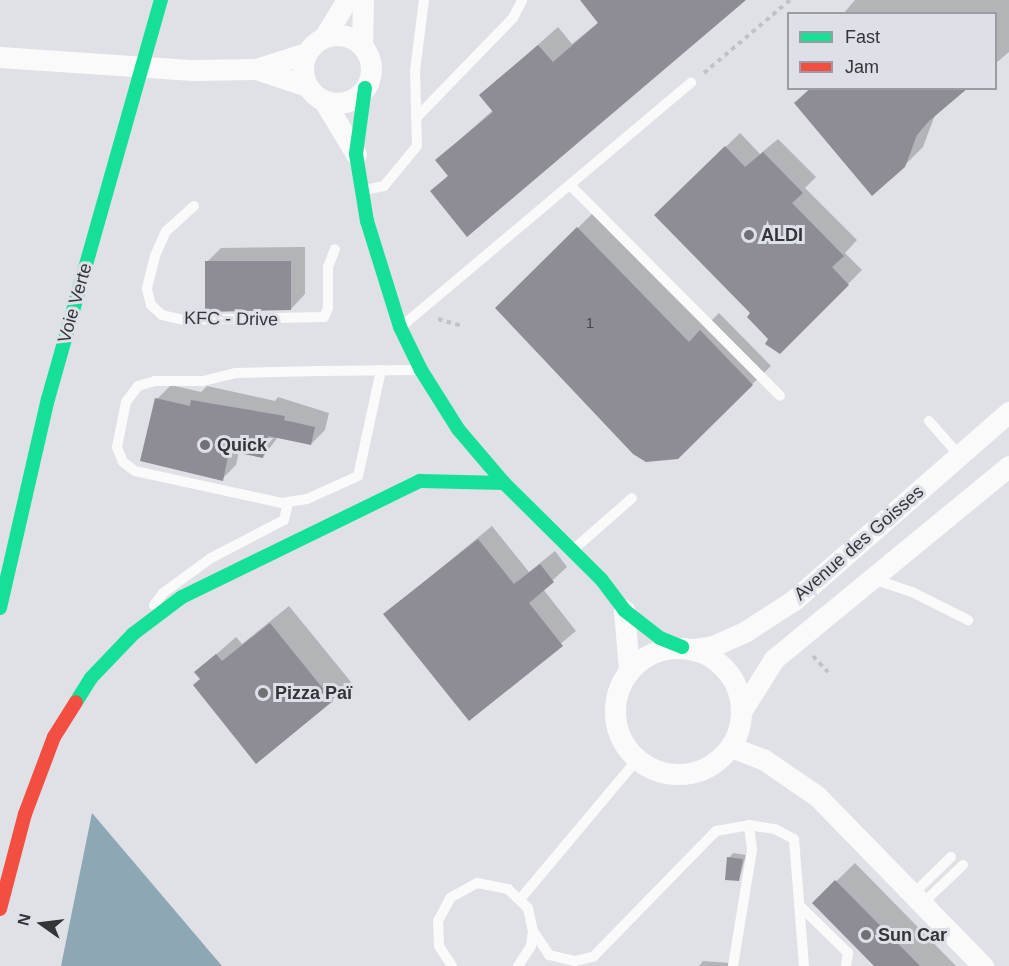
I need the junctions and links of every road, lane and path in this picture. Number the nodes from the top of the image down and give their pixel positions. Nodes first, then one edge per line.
1 (146, 0) edge
2 (161, 0) edge
3 (347, 0) edge
4 (363, 0) edge
5 (424, 0) edge
6 (522, 0) edge
7 (790, 0) edge
8 (324, 37) junction
9 (362, 46) junction
10 (306, 53) junction
11 (9, 57) edge
12 (256, 69) junction
13 (691, 83) joint
14 (307, 86) junction
15 (365, 88) junction
16 (324, 101) junction
17 (416, 118) junction
18 (356, 154) junction
19 (571, 186) junction
20 (362, 190) junction
21 (194, 206) dead end
22 (335, 249) dead end
23 (420, 314) junction
24 (464, 326) dead end
25 (400, 327) junction
26 (381, 370) junction
27 (421, 370) junction
28 (780, 396) dead end
29 (1009, 412) edge
30 (929, 421) dead end
31 (960, 455) junction
32 (1009, 466) edge
33 (504, 483) junction
34 (632, 498) dead end
35 (288, 502) junction
36 (0, 545) edge
37 (574, 549) junction
38 (870, 578) junction
39 (0, 608) edge
40 (624, 610) junction
41 (968, 620) dead end
42 (132, 634) junction
43 (688, 648) junction
44 (629, 670) junction
45 (742, 710) junction
46 (730, 747) junction
47 (637, 760) junction
48 (749, 825) junction
49 (951, 857) dead end
50 (963, 865) dead end
51 (521, 898) junction
52 (916, 901) junction
53 (799, 905) junction
54 (0, 909) edge
55 (533, 931) junction
56 (446, 963) edge
57 (518, 966) edge
58 (733, 966) edge
59 (804, 966) edge
60 (846, 966) edge
61 (982, 966) edge

1 - 36 main road, Voie Verte
2 - 39 main road, Voie Verte
3 - 8 street
4 - 9 street
5 - 17 lane
6 - 17 lane
7 - 13 path
8 - 9 street
8 - 10 street
9 - 15 street
10 - 12 street
10 - 14 street
11 - 12 street
12 - 14 street
13 - 19 lane
14 - 16 street
15 - 16 street
15 - 18 main road
16 - 18 street
17 - 20 lane
18 - 20 main road
19 - 23 lane
19 - 28 lane
20 - 25 main road
21 - 22 lane, KFC - Drive
23 - 24 path
23 - 25 lane
25 - 27 main road
26 - 27 lane
26 - 35 lane
26 - 35 lane
27 - 33 main road
29 - 31 street, Avenue des Goisses
30 - 31 lane
31 - 43 street, Avenue des Goisses
32 - 38 street, Avenue des Goisses
33 - 37 main road
33 - 42 main road
34 - 37 lane
35 - 42 lane
37 - 40 main road
38 - 41 lane
38 - 45 street, Avenue des Goisses
40 - 43 main road
40 - 44 street
42 - 54 main road
43 - 44 street
43 - 45 street
44 - 47 street
45 - 46 street
46 - 47 street
46 - 52 street
47 - 51 lane
48 - 53 lane
48 - 55 lane
48 - 58 lane
49 - 52 lane
50 - 52 lane
51 - 55 lane
51 - 56 lane
52 - 61 street
53 - 59 lane
53 - 60 lane
55 - 57 lane

